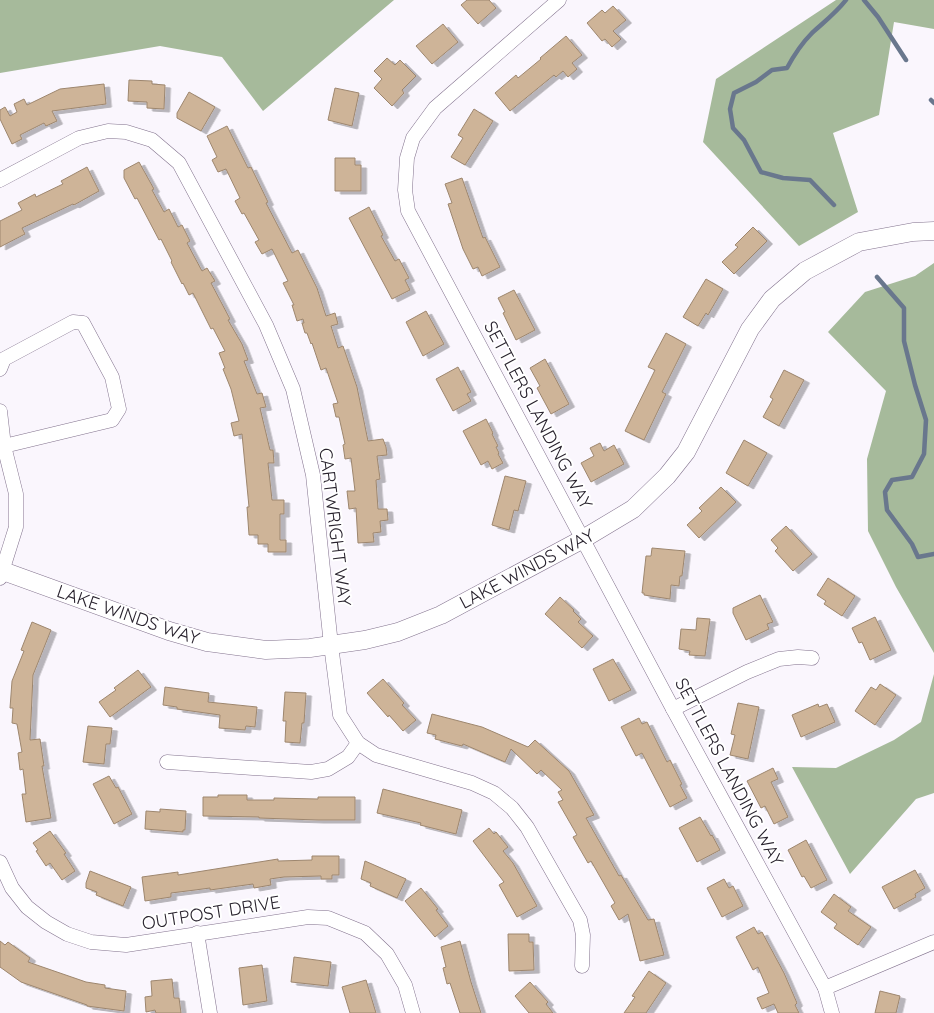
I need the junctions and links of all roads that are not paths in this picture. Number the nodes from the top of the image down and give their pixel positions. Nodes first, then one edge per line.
1 (559, 0) edge
2 (0, 180) edge
3 (934, 232) edge
4 (0, 368) edge
5 (0, 411) edge
6 (4, 446) junction
7 (583, 540) junction
8 (1, 573) edge
9 (331, 645) junction
10 (812, 658) dead end
11 (673, 709) junction
12 (358, 743) junction
13 (167, 762) dead end
14 (0, 862) edge
15 (6, 892) edge
16 (197, 933) junction
17 (934, 942) edge
18 (582, 966) dead end
19 (825, 988) junction
20 (210, 1013) edge
21 (413, 1013) edge
22 (832, 1013) edge

1 - 7 street, SETTLERS LANDING WAY
2 - 9 street, CARTWRIGHT WAY
3 - 7 street, LAKE WINDS WAY
4 - 6 street
5 - 6 street
6 - 8 street
7 - 9 street, LAKE WINDS WAY
7 - 11 street, SETTLERS LANDING WAY
8 - 9 street, LAKE WINDS WAY
9 - 12 street, CARTWRIGHT WAY
10 - 11 street
11 - 19 street, SETTLERS LANDING WAY
12 - 13 street
12 - 18 street, CARTWRIGHT WAY
14 - 15 street, OUTPOST DRIVE
15 - 16 street, OUTPOST DRIVE
16 - 20 street
16 - 21 street, OUTPOST DRIVE
17 - 19 street
19 - 22 street, SETTLERS LANDING WAY

